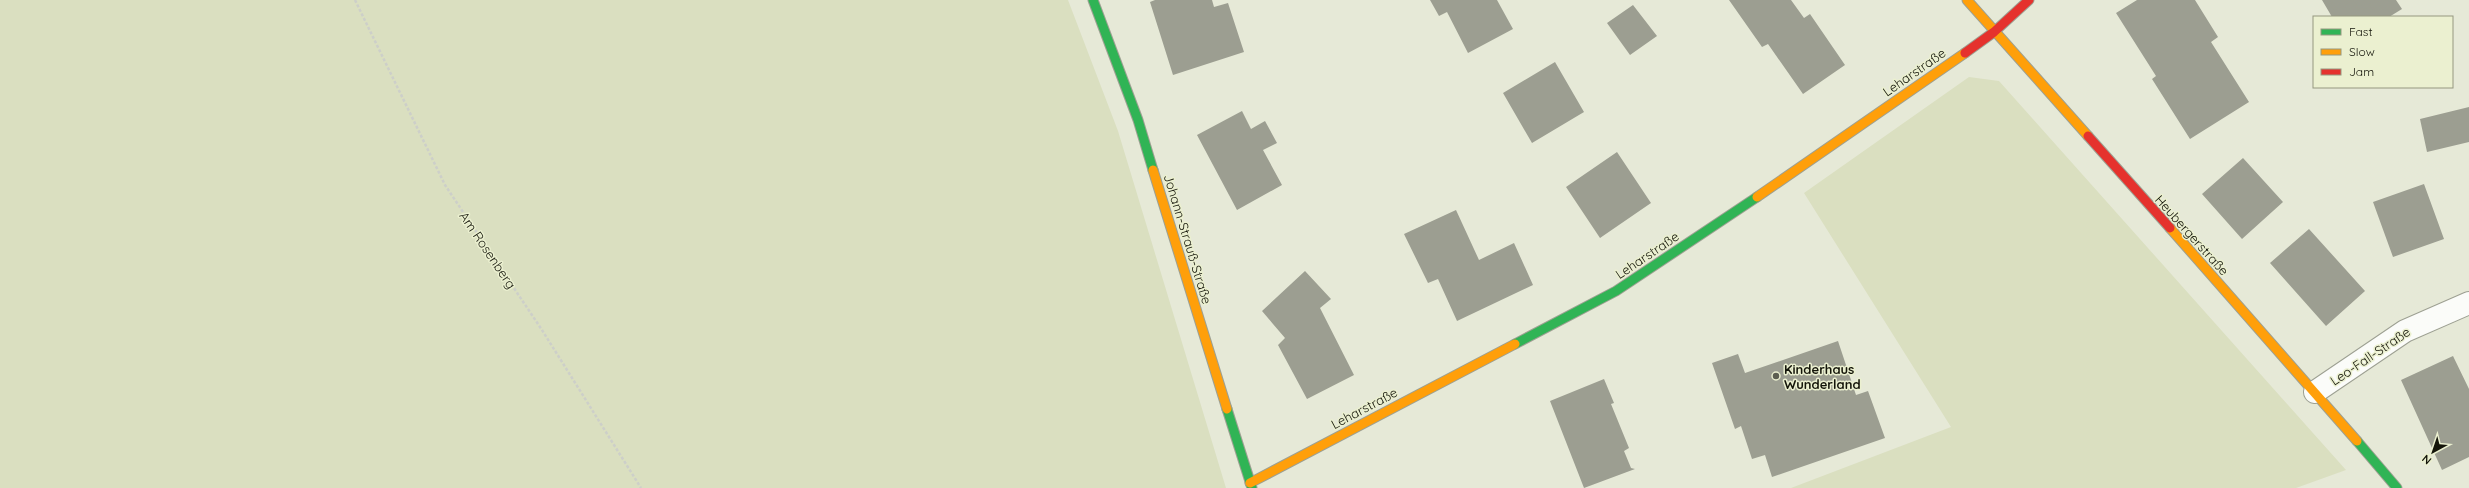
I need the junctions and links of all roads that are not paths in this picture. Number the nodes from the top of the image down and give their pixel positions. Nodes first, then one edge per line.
1 (1093, 0) edge
2 (1967, 0) edge
3 (2029, 0) edge
4 (1994, 32) junction
5 (2469, 303) edge
6 (2315, 392) junction
7 (1251, 485) edge
8 (2397, 488) edge

1 - 7 street, Johann-Strauß-Straße
2 - 4 street, Heubergerstraße
3 - 4 street, Leharstraße
4 - 6 street, Heubergerstraße
4 - 7 street, Leharstraße
5 - 6 street, Leo-Fall-Straße
6 - 8 street, Heubergerstraße

